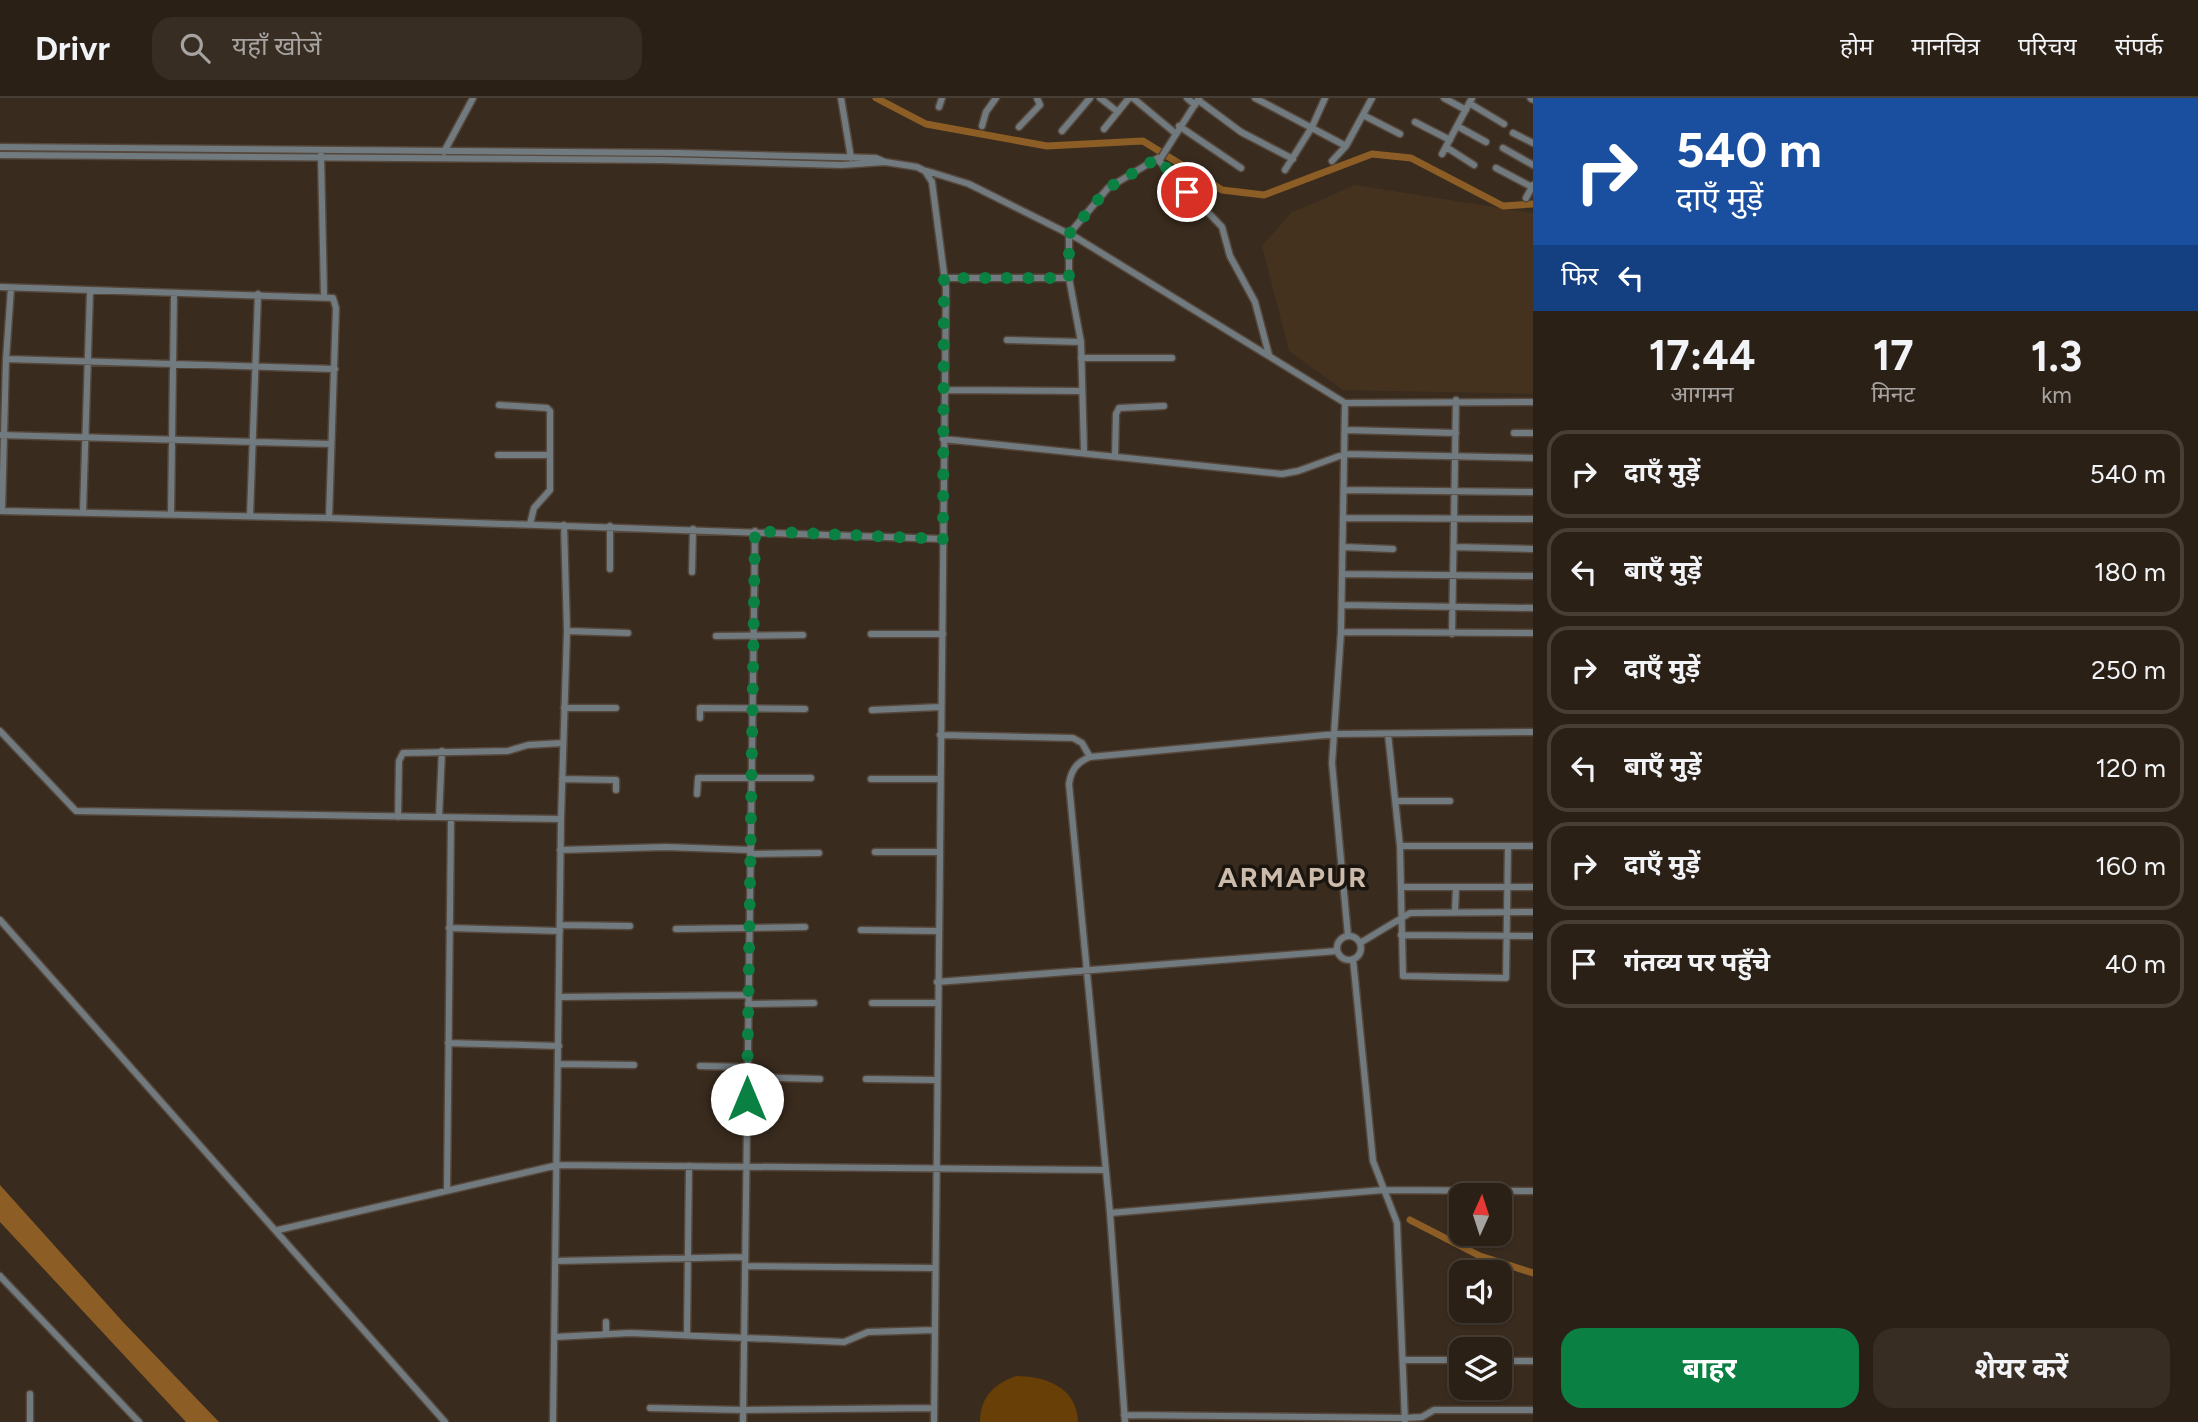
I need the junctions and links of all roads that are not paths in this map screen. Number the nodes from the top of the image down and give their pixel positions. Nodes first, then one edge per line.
1 (473, 98) edge
2 (841, 98) edge
3 (942, 98) edge
4 (996, 98) edge
5 (1090, 98) edge
6 (1100, 98) edge
7 (1131, 98) edge
8 (1187, 98) edge
9 (1255, 98) edge
10 (1325, 98) edge
11 (1444, 98) edge
12 (1041, 99) edge
13 (1369, 99) edge
14 (1197, 101) edge
15 (1469, 104) edge
16 (939, 107) dead end
17 (1118, 112) junction
18 (1363, 115) junction
19 (1415, 122) dead end
20 (1504, 124) dead end
21 (982, 126) dead end
22 (1457, 126) junction
23 (1019, 127) dead end
24 (1312, 127) junction
25 (1104, 130) dead end
26 (1177, 130) junction
27 (1062, 131) dead end
28 (1513, 133) dead end
29 (1400, 134) dead end
30 (1486, 142) dead end
31 (1533, 144) edge
32 (1346, 146) junction
33 (0, 147) edge
34 (1446, 147) junction
35 (1503, 148) dead end
36 (321, 150) junction
37 (444, 152) junction
38 (0, 155) edge
39 (1159, 157) junction
40 (851, 158) junction
41 (322, 159) junction
42 (1293, 159) junction
43 (1332, 160) dead end
44 (885, 162) junction
45 (1474, 165) dead end
46 (1533, 165) edge
47 (1241, 168) dead end
48 (1496, 168) dead end
49 (925, 170) junction
50 (1285, 170) dead end
51 (1532, 186) edge
52 (1526, 198) dead end
53 (1069, 234) junction
54 (944, 278) junction
55 (1069, 278) junction
56 (0, 287) edge
57 (11, 288) junction
58 (90, 292) junction
59 (174, 293) junction
60 (258, 294) junction
61 (324, 296) junction
62 (1007, 340) dead end
63 (1081, 342) junction
64 (1269, 355) junction
65 (1081, 358) junction
66 (1172, 358) dead end
67 (6, 359) junction
68 (86, 364) junction
69 (256, 365) junction
70 (171, 366) junction
71 (335, 369) junction
72 (944, 390) junction
73 (1082, 391) junction
74 (1457, 400) junction
75 (1533, 402) edge
76 (1345, 403) junction
77 (499, 405) dead end
78 (1164, 406) dead end
79 (1346, 430) junction
80 (1456, 433) junction
81 (1514, 433) dead end
82 (1533, 433) edge
83 (2, 435) edge
84 (85, 436) junction
85 (943, 439) junction
86 (170, 440) junction
87 (253, 440) junction
88 (331, 444) junction
89 (1084, 452) junction
90 (1345, 454) junction
91 (498, 455) dead end
92 (549, 456) junction
93 (1115, 456) junction
94 (1455, 456) junction
95 (1533, 458) edge
96 (1344, 490) junction
97 (1455, 492) junction
98 (1533, 492) edge
99 (1, 511) edge
100 (83, 512) junction
101 (171, 514) junction
102 (250, 516) junction
103 (328, 518) junction
104 (1344, 518) junction
105 (1454, 519) junction
106 (1533, 519) edge
107 (530, 524) junction
108 (564, 525) junction
109 (610, 526) junction
110 (693, 529) junction
111 (755, 531) junction
112 (943, 539) junction
113 (1343, 547) junction
114 (1454, 547) junction
115 (1393, 549) dead end
116 (1533, 549) edge
117 (610, 569) dead end
118 (692, 572) dead end
119 (1343, 574) junction
120 (1453, 574) junction
121 (1533, 576) edge
122 (1342, 605) junction
123 (1452, 607) junction
124 (1533, 608) edge
125 (567, 631) junction
126 (1341, 632) junction
127 (628, 633) dead end
128 (871, 634) dead end
129 (943, 634) junction
130 (1452, 634) junction
131 (1533, 634) edge
132 (803, 635) dead end
133 (716, 636) dead end
134 (753, 636) junction
135 (940, 707) junction
136 (564, 708) junction
137 (615, 708) dead end
138 (752, 708) junction
139 (805, 709) dead end
140 (872, 710) dead end
141 (700, 718) dead end
142 (0, 731) edge
143 (1533, 732) edge
144 (1336, 734) junction
145 (1388, 734) junction
146 (940, 735) junction
147 (563, 743) junction
148 (442, 751) junction
149 (1090, 757) junction
150 (751, 778) junction
151 (811, 778) dead end
152 (562, 779) junction
153 (871, 779) dead end
154 (939, 779) junction
155 (616, 790) dead end
156 (697, 794) dead end
157 (1396, 801) junction
158 (1450, 801) dead end
159 (398, 817) junction
160 (439, 817) junction
161 (451, 818) junction
162 (561, 819) junction
163 (1401, 846) junction
164 (1508, 846) junction
165 (1533, 846) edge
166 (561, 850) junction
167 (750, 852) junction
168 (875, 852) dead end
169 (938, 852) junction
170 (819, 853) dead end
171 (1401, 887) junction
172 (1456, 887) junction
173 (1507, 887) junction
174 (1533, 887) edge
175 (1455, 911) junction
176 (1506, 912) junction
177 (1533, 912) edge
178 (1402, 917) junction
179 (0, 920) edge
180 (630, 926) dead end
181 (805, 927) dead end
182 (449, 928) junction
183 (560, 928) junction
184 (676, 929) dead end
185 (749, 929) junction
186 (862, 930) dead end
187 (937, 931) junction
188 (1401, 935) junction
189 (1348, 936) junction
190 (1507, 936) junction
191 (1533, 936) edge
192 (1360, 943) junction
193 (1337, 951) junction
194 (1353, 959) junction
195 (1085, 971) junction
196 (937, 982) junction
197 (748, 995) junction
198 (560, 997) junction
199 (814, 1003) dead end
200 (872, 1003) dead end
201 (936, 1003) junction
202 (748, 1004) junction
203 (448, 1043) junction
204 (559, 1046) junction
205 (559, 1064) junction
206 (634, 1065) dead end
207 (700, 1066) dead end
208 (747, 1067) junction
209 (747, 1077) junction
210 (820, 1079) dead end
211 (866, 1079) dead end
212 (936, 1080) junction
213 (558, 1166) junction
214 (689, 1166) junction
215 (747, 1167) junction
216 (935, 1169) junction
217 (1105, 1170) junction
218 (447, 1190) junction
219 (1383, 1190) junction
220 (1533, 1191) edge
221 (1110, 1213) junction
222 (278, 1230) junction
223 (688, 1257) junction
224 (745, 1257) junction
225 (556, 1261) junction
226 (745, 1266) junction
227 (934, 1268) junction
228 (0, 1276) edge
229 (606, 1322) dead end
230 (934, 1330) junction
231 (606, 1335) junction
232 (687, 1335) junction
233 (555, 1337) junction
234 (744, 1339) junction
235 (1404, 1360) junction
236 (1449, 1360) edge
237 (1512, 1361) edge
238 (1533, 1361) edge
239 (30, 1394) dead end
240 (650, 1408) dead end
241 (934, 1408) junction
242 (743, 1410) junction
243 (1533, 1410) edge
244 (1422, 1417) junction
245 (136, 1419) edge
246 (1124, 1419) edge
247 (1405, 1420) edge
248 (30, 1422) edge
249 (127, 1422) edge
250 (445, 1422) edge
251 (554, 1422) edge
252 (743, 1422) edge
253 (934, 1422) edge
254 (1430, 1422) edge

1 - 37 street
2 - 40 street
3 - 16 street
4 - 21 street
5 - 27 street
6 - 17 street
7 - 17 street
7 - 26 street
8 - 14 street
9 - 24 street
10 - 24 street
11 - 15 street
12 - 23 street
13 - 18 street
14 - 26 street
14 - 42 street
15 - 20 street
15 - 22 street
17 - 25 street
18 - 29 street
18 - 32 street
19 - 34 street
22 - 30 street
22 - 34 street
24 - 32 street
24 - 42 street
26 - 39 street
26 - 47 street
28 - 31 street
32 - 43 street
33 - 36 street
34 - 45 street
35 - 46 street
36 - 37 street
36 - 41 street
37 - 40 street
38 - 41 street
39 - 53 street
39 - 64 street
40 - 44 street
41 - 44 street
41 - 61 street
42 - 50 street
44 - 49 street
48 - 51 street
49 - 53 street
49 - 54 street
51 - 52 street
53 - 55 street
53 - 64 street
54 - 55 street
54 - 72 street
55 - 63 street
56 - 57 street
57 - 58 street
57 - 67 street
58 - 59 street
58 - 68 street
59 - 60 street
59 - 70 street
60 - 61 street
60 - 69 street
61 - 71 street
62 - 63 street
63 - 65 street
64 - 76 street
65 - 66 street
65 - 73 street
67 - 68 street
67 - 83 street
68 - 70 street
68 - 84 street
69 - 70 street
69 - 71 street
69 - 87 street
70 - 86 street
71 - 88 street
72 - 73 street
72 - 85 street
73 - 89 street
74 - 75 street
74 - 76 street
74 - 80 street
76 - 79 street
77 - 92 street
78 - 93 street
79 - 80 street
79 - 90 street
80 - 94 street
81 - 82 street
83 - 84 street
83 - 99 street
84 - 86 street
84 - 100 street
85 - 89 street
85 - 112 street
86 - 87 street
86 - 101 street
87 - 88 street
87 - 102 street
88 - 103 street
89 - 93 street
90 - 93 street
90 - 94 street
90 - 96 street
91 - 92 street
92 - 107 street
94 - 95 street
94 - 97 street
96 - 97 street
96 - 104 street
97 - 98 street
97 - 105 street
99 - 100 street
100 - 101 street
101 - 102 street
102 - 103 street
103 - 107 street
104 - 105 street
104 - 113 street
105 - 106 street
105 - 114 street
107 - 108 street
108 - 109 street
108 - 125 street
109 - 110 street
109 - 117 street
110 - 111 street
110 - 118 street
111 - 112 street
111 - 134 street
112 - 129 street
113 - 115 street
113 - 119 street
114 - 116 street
114 - 120 street
119 - 120 street
119 - 122 street
120 - 121 street
120 - 123 street
122 - 123 street
122 - 126 street
123 - 124 street
123 - 130 street
125 - 127 street
125 - 136 street
126 - 130 street
126 - 144 street
128 - 129 street
129 - 135 street
130 - 131 street
132 - 134 street
133 - 134 street
134 - 138 street
135 - 140 street
135 - 146 street
136 - 137 street
136 - 147 street
138 - 139 street
138 - 141 street
138 - 150 street
142 - 159 street
143 - 145 street
144 - 145 street
144 - 149 street
144 - 189 street
145 - 157 street
146 - 149 street
146 - 154 street
147 - 148 street
147 - 152 street
148 - 159 street
148 - 160 street
149 - 195 street
150 - 151 street
150 - 156 street
150 - 167 street
152 - 155 street
152 - 162 street
153 - 154 street
154 - 169 street
157 - 158 street
157 - 163 street
159 - 160 street
160 - 161 street
161 - 162 street
161 - 182 street
162 - 166 street
163 - 164 street
163 - 171 street
164 - 165 street
164 - 173 street
166 - 167 street
166 - 183 street
167 - 170 street
167 - 185 street
168 - 169 street
169 - 187 street
171 - 172 street
171 - 178 street
172 - 173 street
172 - 175 street
173 - 174 street
173 - 176 street
175 - 176 street
175 - 178 street
176 - 177 street
176 - 190 street
178 - 188 street
178 - 192 street
179 - 222 street
180 - 183 street
181 - 185 street
182 - 183 street
182 - 203 street
183 - 198 street
184 - 185 street
185 - 197 street
186 - 187 street
187 - 196 street
188 - 190 street
188 - 190 street
189 - 192 street
189 - 193 street
190 - 191 street
192 - 194 street
193 - 194 street
193 - 195 street
194 - 219 street
195 - 196 street
195 - 217 street
196 - 201 street
197 - 198 street
197 - 202 street
198 - 204 street
199 - 202 street
200 - 201 street
201 - 212 street
202 - 208 street
203 - 204 street
203 - 218 street
204 - 205 street
205 - 206 street
205 - 213 street
207 - 208 street
208 - 209 street
209 - 210 street
209 - 215 street
211 - 212 street
212 - 216 street
213 - 214 street
213 - 218 street
213 - 225 street
214 - 215 street
214 - 223 street
215 - 216 street
215 - 224 street
216 - 217 street
216 - 227 street
217 - 221 street
218 - 222 street
219 - 220 street
219 - 221 street
219 - 235 street
221 - 246 street
222 - 250 street
223 - 224 street
223 - 225 street
223 - 232 street
224 - 226 street
225 - 233 street
226 - 227 street
226 - 234 street
227 - 230 street
228 - 245 street
229 - 231 street
230 - 234 street
230 - 241 street
231 - 232 street
231 - 233 street
232 - 234 street
233 - 251 street
234 - 242 street
235 - 236 street
235 - 247 street
237 - 238 street
239 - 248 street
240 - 242 street
241 - 242 street
241 - 253 street
242 - 252 street
243 - 244 street
244 - 247 street
244 - 254 street
245 - 249 street
246 - 247 street

